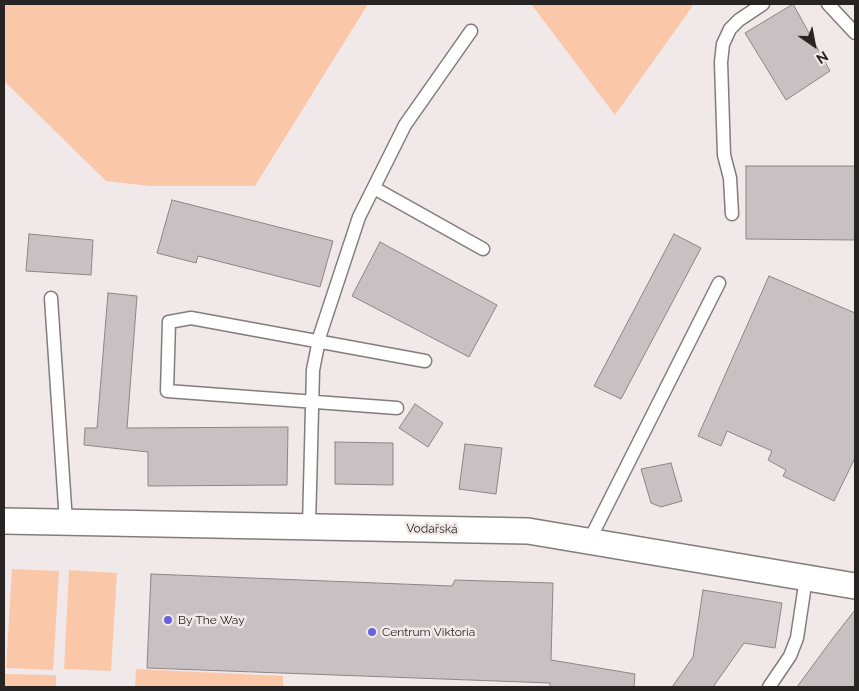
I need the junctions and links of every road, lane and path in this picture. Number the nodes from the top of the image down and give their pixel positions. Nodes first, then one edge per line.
1 (763, 4) edge
2 (828, 4) edge
3 (471, 31) dead end
4 (855, 33) edge
5 (374, 188) junction
6 (732, 214) dead end
7 (483, 249) dead end
8 (719, 283) dead end
9 (51, 298) dead end
10 (319, 342) junction
11 (425, 361) dead end
12 (313, 402) junction
13 (397, 408) dead end
14 (4, 521) edge
15 (66, 522) junction
16 (309, 526) junction
17 (589, 541) junction
18 (806, 578) junction
19 (855, 586) edge
20 (769, 687) edge

1 - 6 lane
2 - 4 lane
3 - 5 lane
5 - 7 lane
5 - 10 lane
8 - 17 lane
9 - 15 lane
10 - 11 lane
10 - 12 lane
10 - 12 lane
12 - 13 lane
12 - 16 lane
14 - 15 street, Vodařská
15 - 16 street, Vodařská
16 - 17 street, Vodařská
17 - 18 street, Vodařská
18 - 19 street, Vodařská
18 - 20 lane

